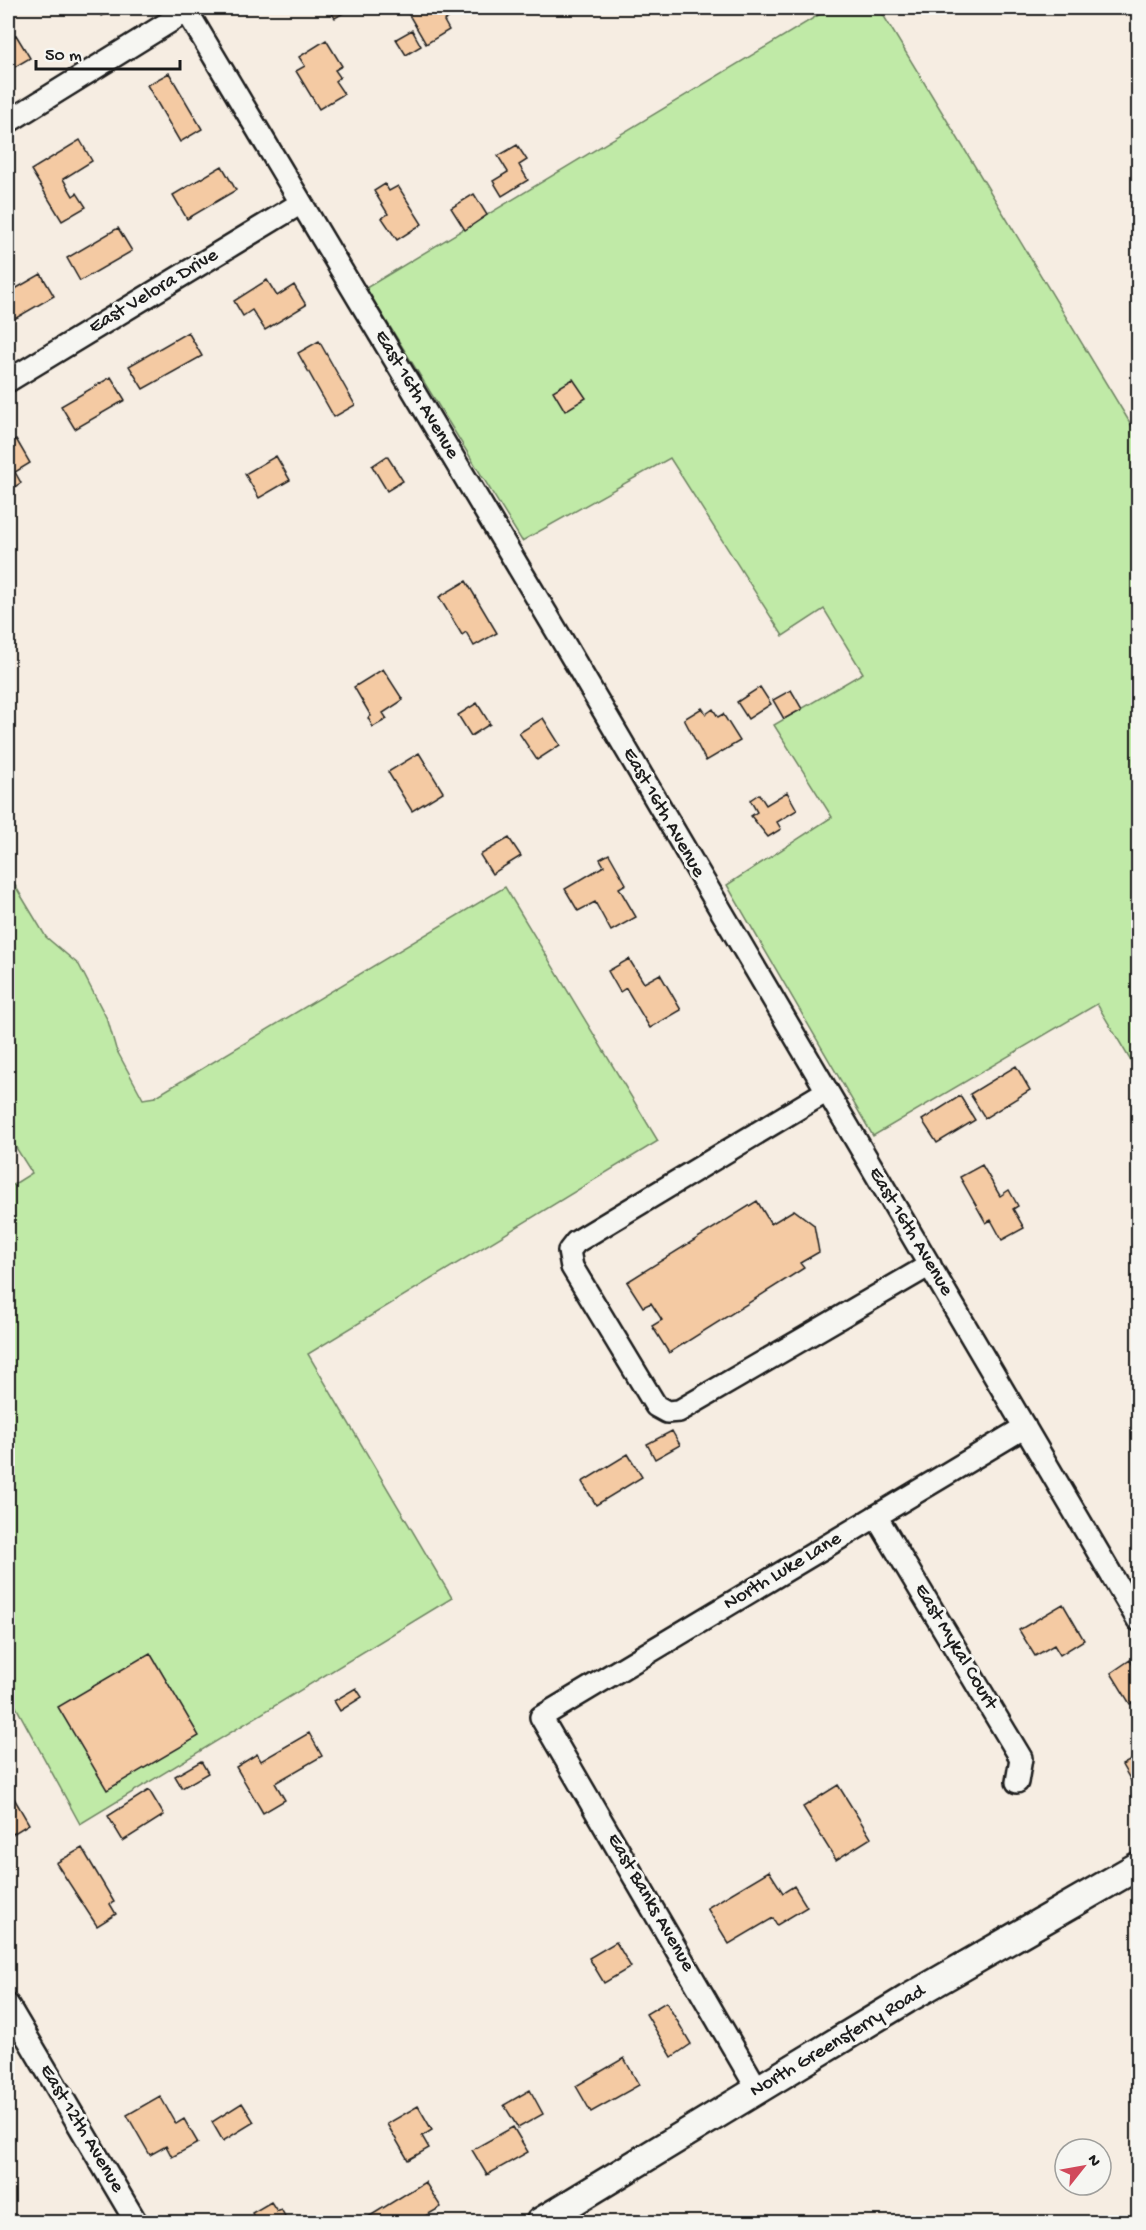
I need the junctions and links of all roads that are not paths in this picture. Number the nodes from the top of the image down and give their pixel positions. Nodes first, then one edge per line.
1 (186, 9) edge
2 (8, 122) edge
3 (301, 203) junction
4 (8, 381) edge
5 (827, 1091) junction
6 (930, 1265) junction
7 (1025, 1427) junction
8 (876, 1516) junction
9 (1138, 1620) edge
10 (541, 1717) joint
11 (1017, 1782) dead end
12 (1138, 1866) edge
13 (8, 2005) edge
14 (758, 2090) junction
15 (136, 2223) edge
16 (540, 2223) edge

1 - 2 street
1 - 3 street, East 16th Avenue
3 - 4 street, East Velora Drive
3 - 5 street, East 16th Avenue
5 - 6 street, East 16th Avenue
5 - 6 street
6 - 7 street, East 16th Avenue
7 - 8 street, North Luke Lane
7 - 9 street, East 16th Avenue
8 - 10 street, North Luke Lane
8 - 11 street, East Mykal Court
10 - 14 street, East Banks Avenue
12 - 14 main road, North Greensferry Road
13 - 15 street, East 12th Avenue
14 - 16 main road, North Greensferry Road

